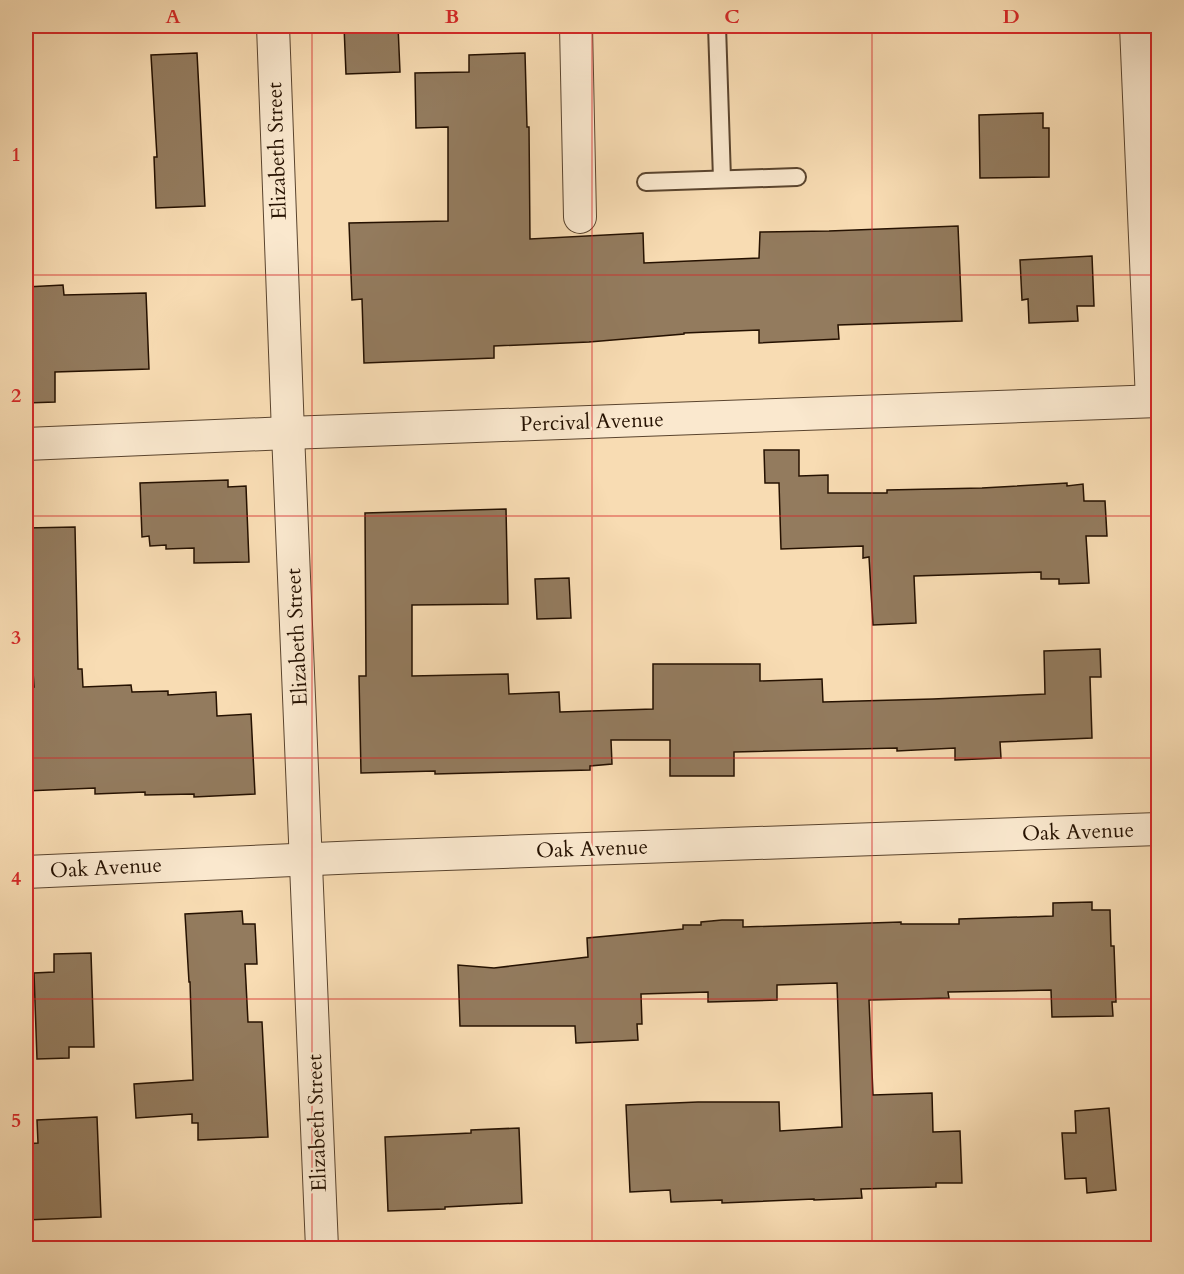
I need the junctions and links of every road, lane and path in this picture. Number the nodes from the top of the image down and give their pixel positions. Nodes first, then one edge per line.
1 (273, 26) edge
2 (576, 26) edge
3 (717, 26) edge
4 (1136, 26) edge
5 (797, 177) dead end
6 (722, 179) junction
7 (646, 182) dead end
8 (580, 216) dead end
9 (1155, 401) edge
10 (288, 433) junction
11 (26, 444) edge
12 (1158, 591) edge
13 (1158, 829) edge
14 (306, 860) junction
15 (26, 872) edge
16 (322, 1248) edge

1 - 10 street, Elizabeth Street
2 - 8 street
3 - 6 lane
4 - 9 street
5 - 6 lane
6 - 7 lane
9 - 10 street, Percival Avenue
9 - 12 path
10 - 11 street, Percival Avenue
10 - 14 street, Elizabeth Street
13 - 14 street, Oak Avenue
14 - 15 street, Oak Avenue
14 - 16 street, Elizabeth Street

